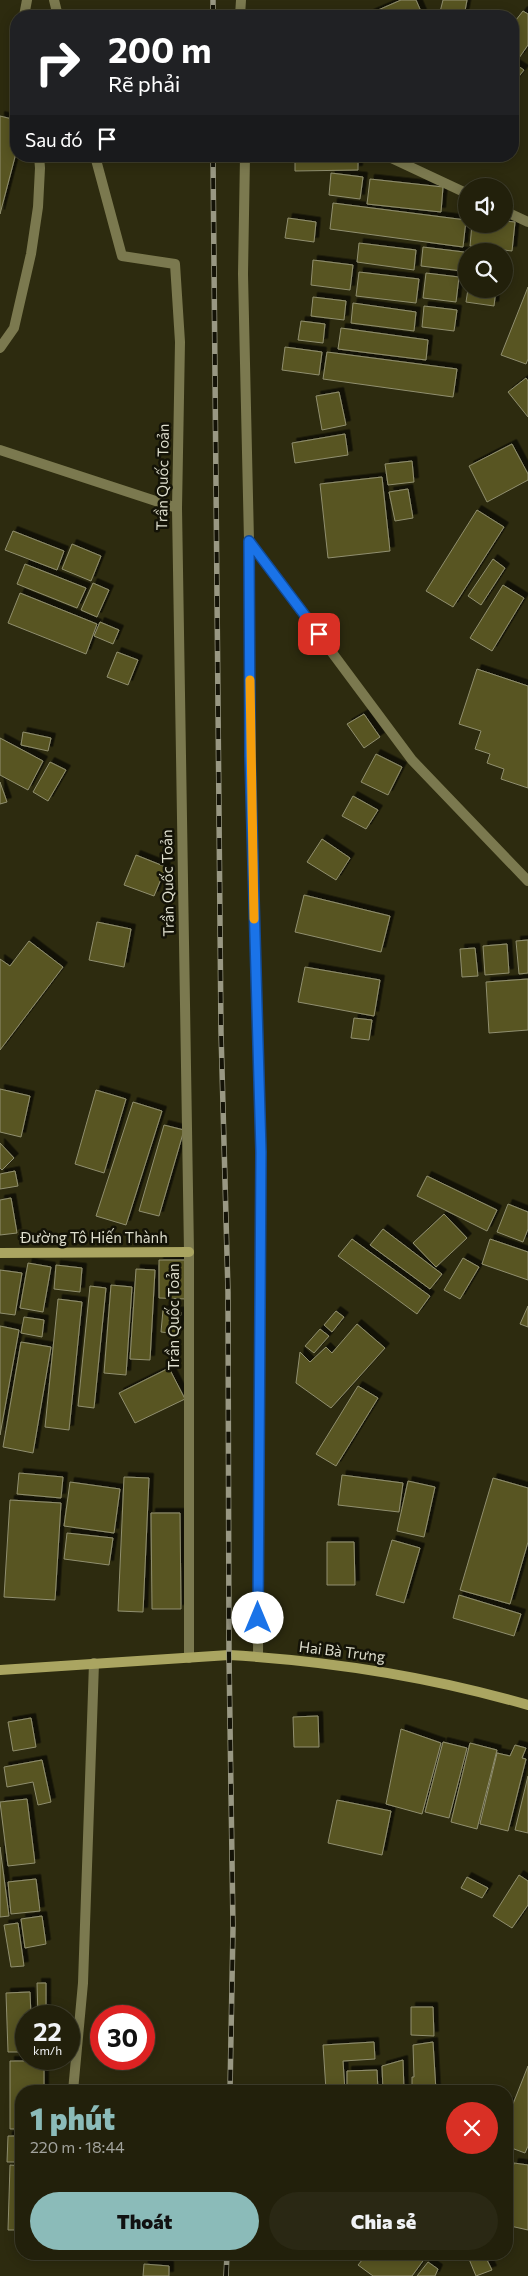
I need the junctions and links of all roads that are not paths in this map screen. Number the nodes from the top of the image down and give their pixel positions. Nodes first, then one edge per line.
1 (40, 162) edge
2 (97, 162) edge
3 (246, 162) edge
4 (400, 162) edge
5 (458, 189) edge
6 (513, 215) edge
7 (528, 222) edge
8 (0, 348) edge
9 (0, 450) edge
10 (177, 508) junction
11 (249, 541) junction
12 (528, 881) edge
13 (188, 1252) junction
14 (0, 1253) edge
15 (258, 1657) junction
16 (189, 1658) junction
17 (94, 1663) junction
18 (0, 1670) edge
19 (528, 1706) edge
20 (74, 2085) edge

1 - 8 street
2 - 10 street, Trần Quốc Toản
3 - 11 street
4 - 5 street
6 - 7 street
9 - 10 street
10 - 13 street, Trần Quốc Toản
11 - 12 street
11 - 15 street
13 - 14 main road, Đường Tô Hiến Thành
13 - 16 street, Trần Quốc Toản
15 - 16 main road, Hai Bà Trưng
15 - 19 main road, Hai Bà Trưng
16 - 17 main road, Hai Bà Trưng
17 - 18 main road, Hai Bà Trưng
17 - 20 street

